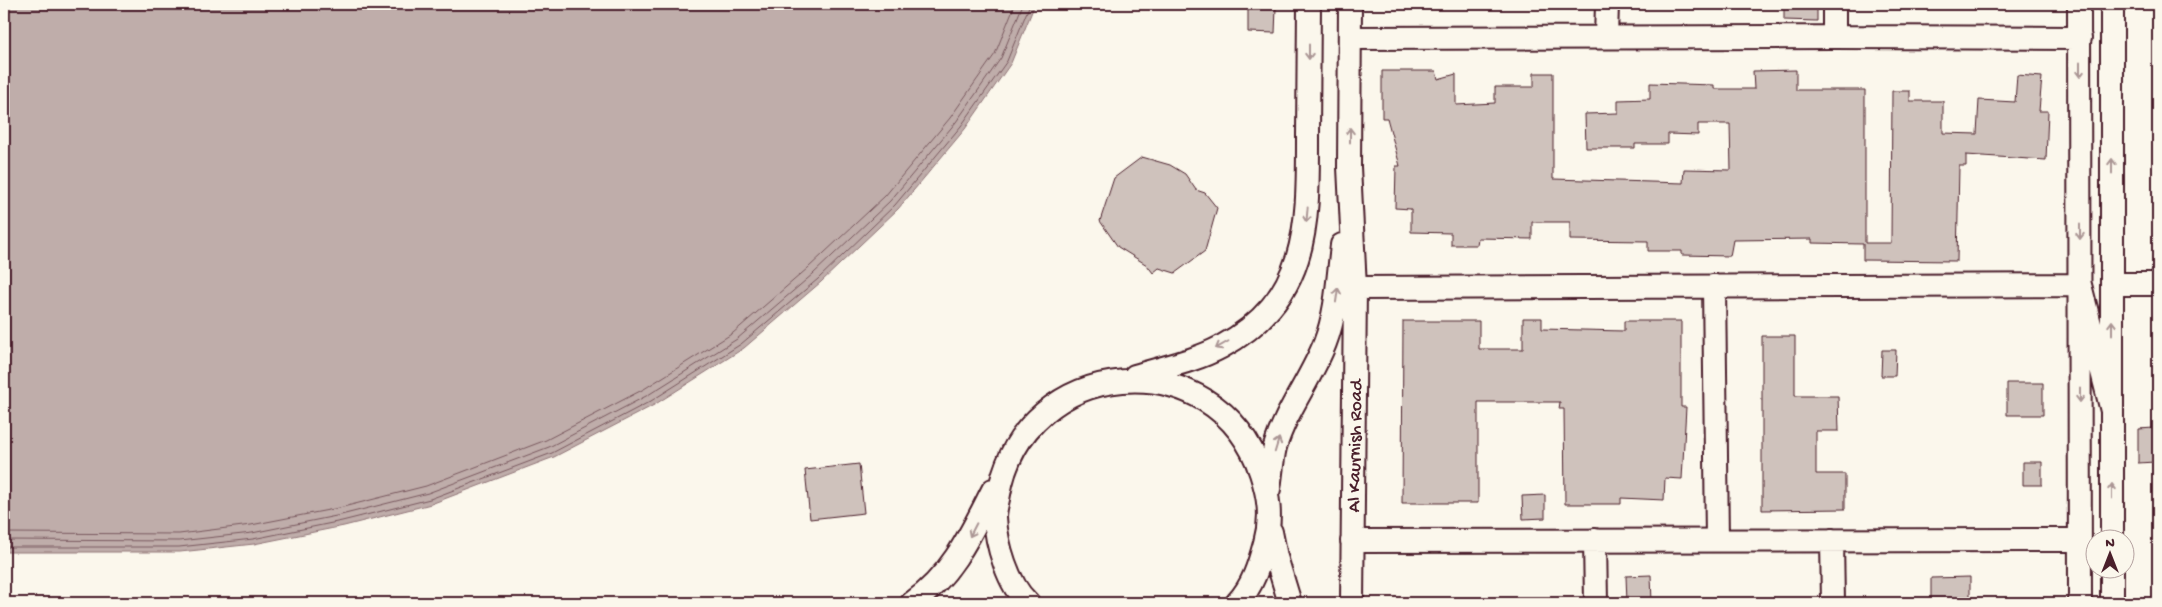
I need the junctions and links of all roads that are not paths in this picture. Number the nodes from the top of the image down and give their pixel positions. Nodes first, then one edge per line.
1 (1309, 4) edge
2 (1350, 4) edge
3 (1606, 4) edge
4 (1834, 4) edge
5 (2080, 4) edge
6 (2112, 4) edge
7 (1834, 37) junction
8 (1350, 38) junction
9 (1606, 38) junction
10 (2080, 38) junction
11 (1349, 167) junction
12 (2112, 284) junction
13 (2158, 284) edge
14 (2080, 285) junction
15 (1714, 286) junction
16 (1355, 288) junction
17 (1120, 380) junction
18 (2112, 410) junction
19 (1003, 472) junction
20 (1268, 492) junction
21 (1270, 525) junction
22 (2112, 530) edge
23 (1595, 540) junction
24 (1717, 540) junction
25 (1832, 540) junction
26 (2080, 540) junction
27 (1352, 541) junction
28 (2112, 580) edge
29 (912, 603) edge
30 (1028, 603) edge
31 (1237, 603) edge
32 (1290, 603) edge
33 (1352, 603) edge
34 (1596, 603) edge
35 (1833, 603) edge
36 (2080, 603) edge
37 (2112, 603) edge

1 -> 17 street
2 - 8 street
3 - 9 street
4 - 7 street
5 - 10 street
12 -> 6 street
7 - 9 street
7 - 10 street
8 - 9 street
11 -> 8 street
10 -> 14 street
11 - 16 street, Al Kaurnish Road
20 -> 11 street
12 - 13 street
18 -> 12 street
14 - 15 street
14 - 18 street
14 -> 26 street
15 - 16 street
15 - 24 street
16 - 27 street, Al Kaurnish Road
17 - 19 street
17 - 20 street
22 -> 18 street
19 -> 29 street
19 - 30 street
20 - 21 street
21 - 31 street
21 - 32 street
23 - 24 street
23 - 27 street
23 - 34 street
24 - 25 street
25 - 26 street
25 - 35 street
26 - 36 street
27 - 33 street, Al Kaurnish Road
28 - 37 street

